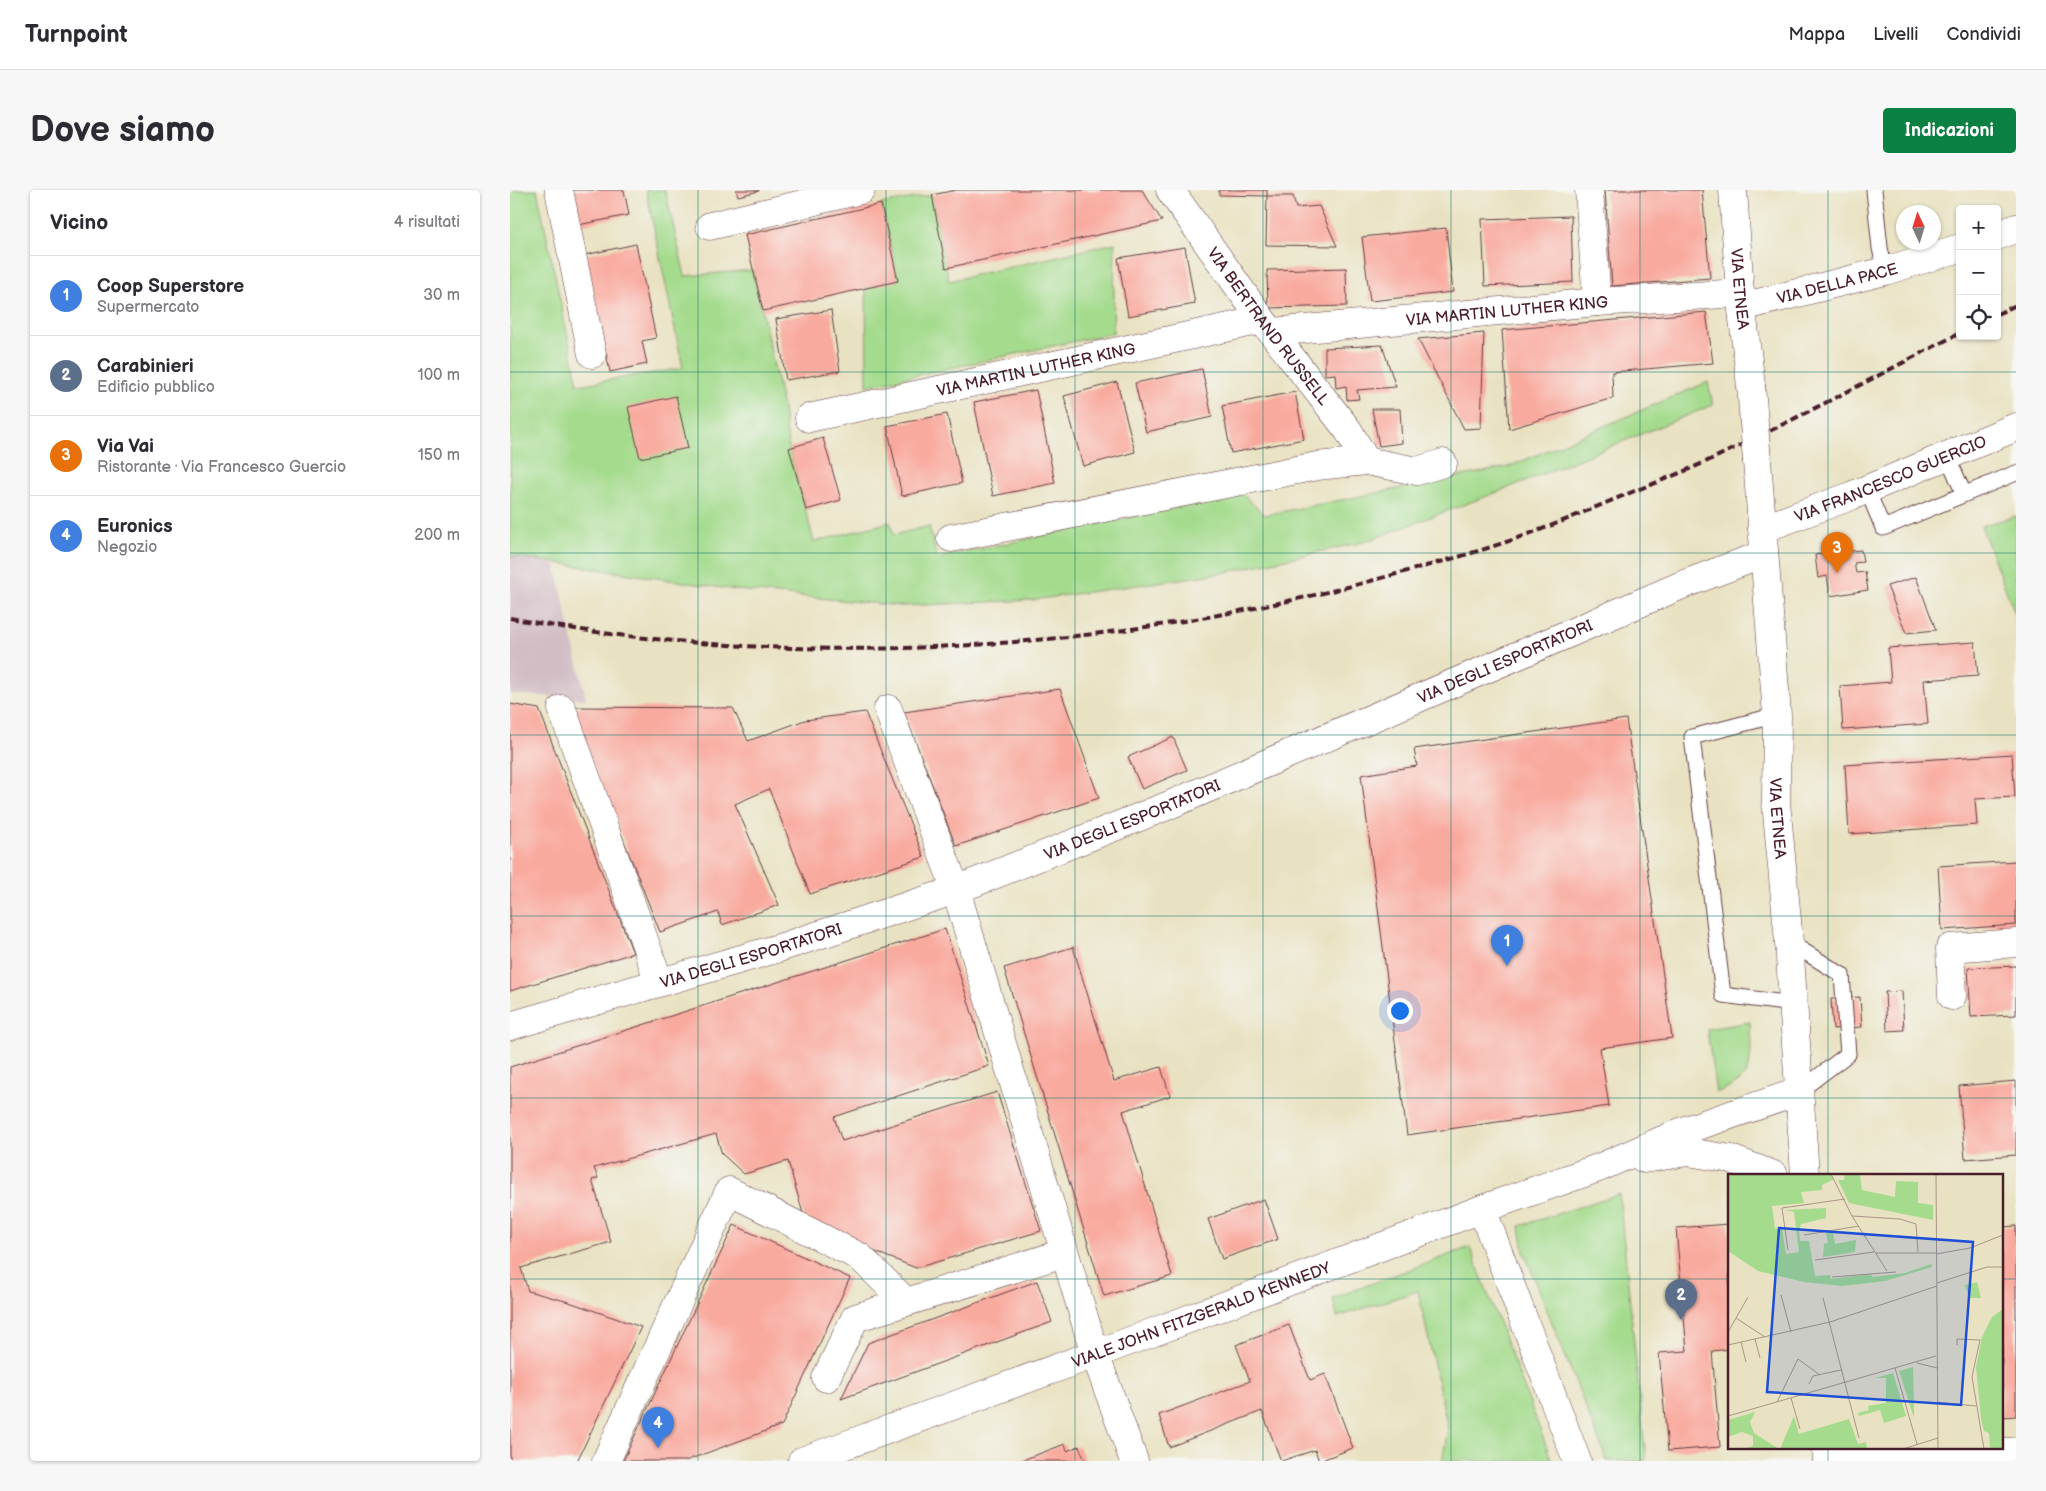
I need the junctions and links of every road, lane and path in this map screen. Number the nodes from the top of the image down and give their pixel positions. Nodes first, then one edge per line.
1 (559, 190) edge
2 (861, 190) edge
3 (1170, 190) edge
4 (1589, 190) edge
5 (1733, 190) edge
6 (1874, 190) edge
7 (710, 226) dead end
8 (2016, 228) edge
9 (2001, 234) edge
10 (1956, 249) edge
11 (1885, 271) junction
12 (1741, 300) junction
13 (1597, 302) junction
14 (1268, 326) junction
15 (592, 354) dead end
16 (809, 418) dead end
17 (2016, 427) edge
18 (1947, 455) junction
19 (1366, 461) junction
20 (1443, 464) dead end
21 (2016, 472) edge
22 (1867, 489) junction
23 (1964, 494) junction
24 (950, 538) dead end
25 (1763, 541) junction
26 (562, 709) dead end
27 (888, 710) dead end
28 (1777, 715) junction
29 (956, 890) junction
30 (1789, 942) junction
31 (2016, 943) edge
32 (659, 982) junction
33 (1952, 996) dead end
34 (1793, 1004) junction
35 (510, 1026) edge
36 (1798, 1092) junction
37 (1601, 1167) junction
38 (1771, 1174) edge
39 (1805, 1174) edge
40 (1482, 1209) junction
41 (1064, 1253) junction
42 (906, 1302) junction
43 (1096, 1354) junction
44 (826, 1378) dead end
45 (1826, 1452) edge
46 (2016, 1452) edge
47 (606, 1461) edge
48 (802, 1461) edge
49 (1134, 1461) edge
50 (1577, 1461) edge

1 - 15 street
2 - 7 street
3 - 14 street, VIA BERTRAND RUSSELL
4 - 13 street
5 - 12 street, VIA ETNEA
6 - 11 lane
8 - 9 street
10 - 11 street, VIA DELLA PACE
11 - 12 street, VIA DELLA PACE
12 - 13 street, VIA MARTIN LUTHER KING
12 - 25 street, VIA ETNEA, bridge
13 - 14 street, VIA MARTIN LUTHER KING
14 - 16 street, VIA MARTIN LUTHER KING
14 - 19 street, VIA BERTRAND RUSSELL
17 - 18 street, VIA FRANCESCO GUERCIO
18 - 22 street, VIA FRANCESCO GUERCIO
18 - 23 lane
19 - 20 street
19 - 24 street
21 - 23 lane
22 - 23 lane
22 - 25 street, VIA FRANCESCO GUERCIO
25 - 28 street, VIA ETNEA
25 - 29 street, VIA DEGLI ESPORTATORI
26 - 32 street
27 - 29 street
28 - 30 street, VIA ETNEA
28 - 34 lane
29 - 32 street, VIA DEGLI ESPORTATORI
29 - 41 street
30 - 34 street, VIA ETNEA
30 - 36 lane
31 - 33 street
32 - 35 street, VIA DEGLI ESPORTATORI
34 - 36 street, VIA ETNEA
36 - 37 street
36 - 39 street, VIA ETNEA
37 - 38 street
37 - 40 street, VIALE JOHN FITZGERALD KENNEDY
40 - 43 street, VIALE JOHN FITZGERALD KENNEDY
40 - 50 street
41 - 42 street
41 - 43 street
42 - 44 street
42 - 47 street
43 - 48 street, VIALE JOHN FITZGERALD KENNEDY
43 - 49 street
45 - 46 street

